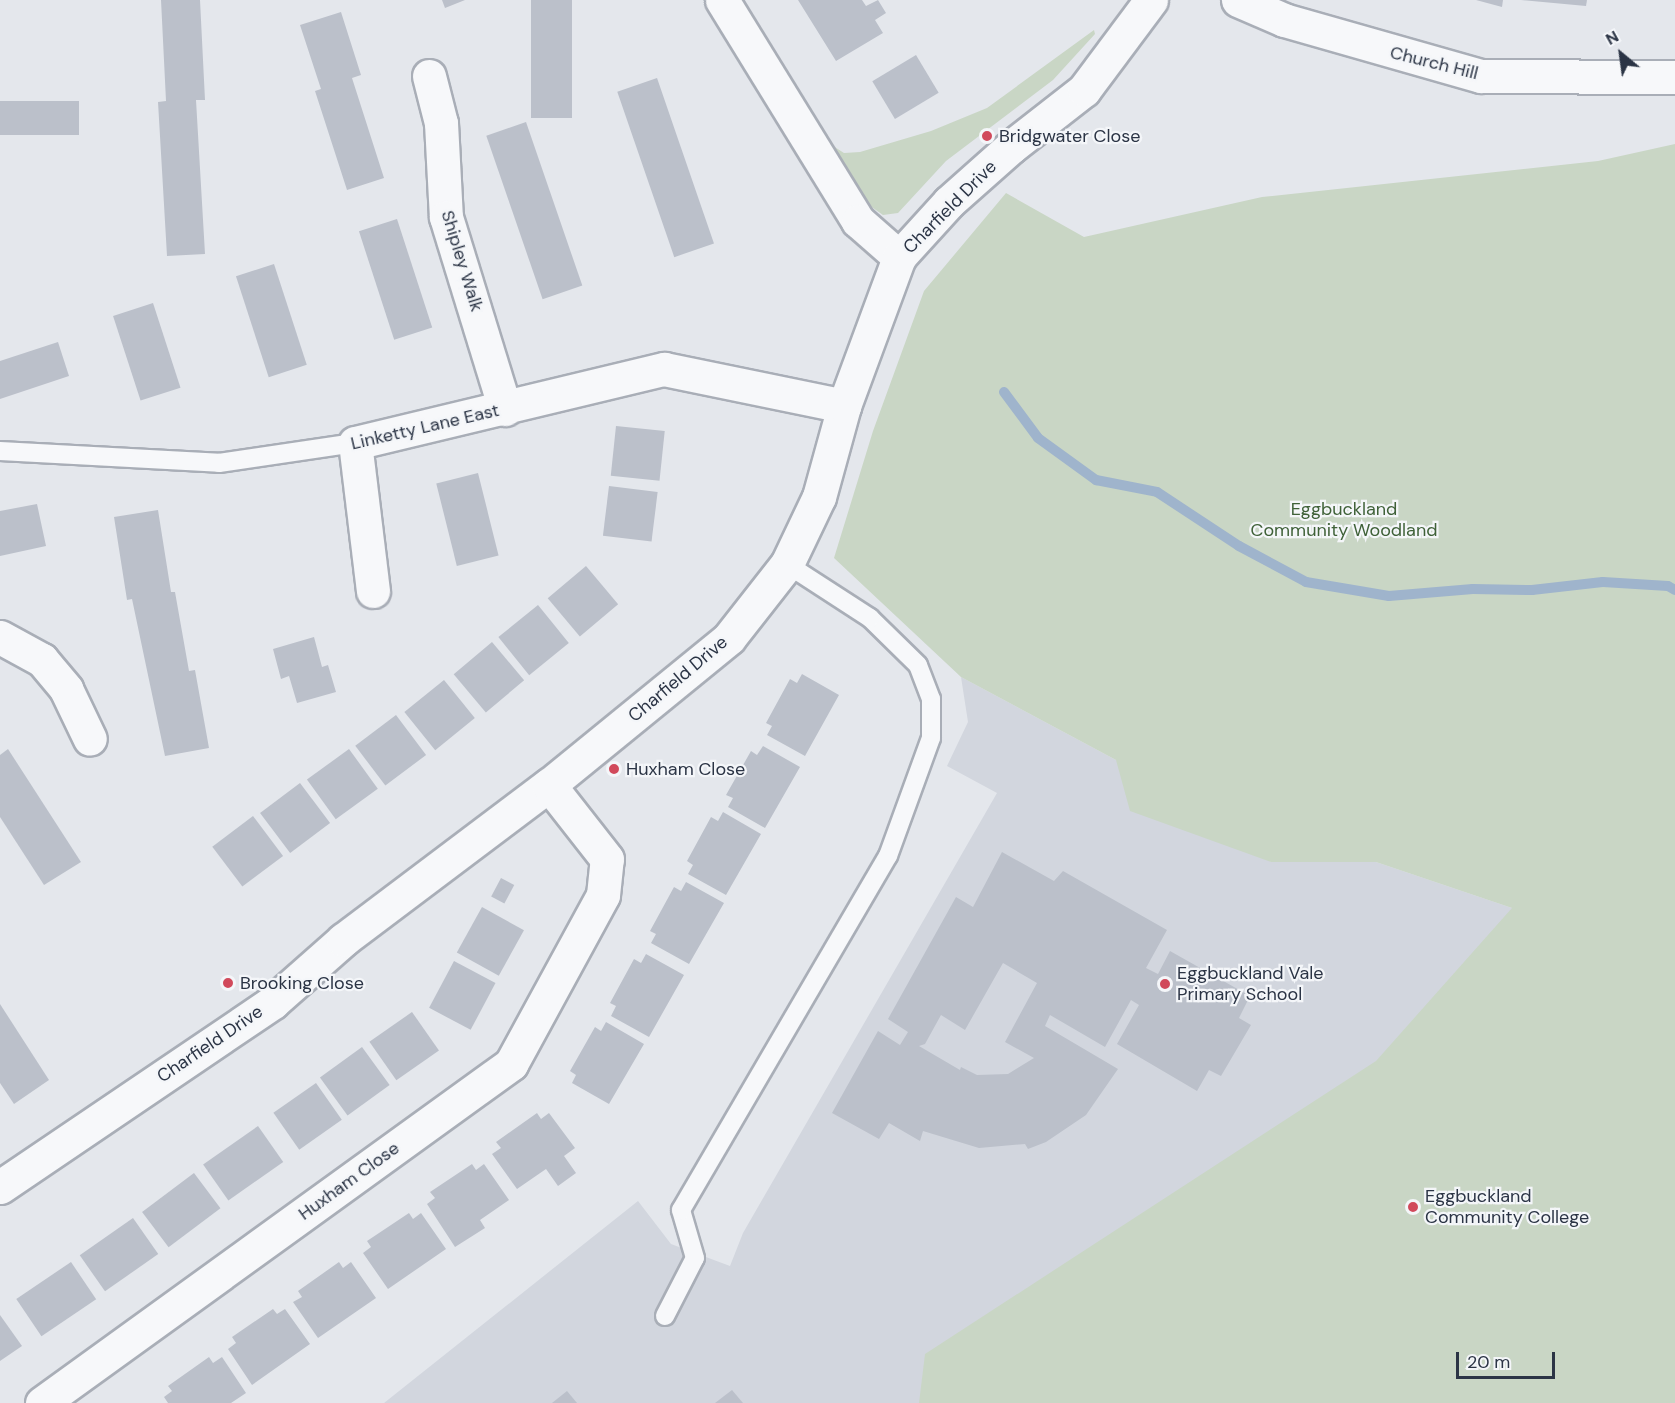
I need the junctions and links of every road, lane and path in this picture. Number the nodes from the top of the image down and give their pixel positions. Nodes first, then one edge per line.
1 (722, 0) edge
2 (1151, 0) edge
3 (1238, 0) edge
4 (429, 76) dead end
5 (1675, 77) edge
6 (899, 257) junction
7 (844, 406) junction
8 (505, 409) junction
9 (355, 443) junction
10 (0, 451) edge
11 (787, 564) junction
12 (373, 591) dead end
13 (0, 637) edge
14 (90, 739) dead end
15 (549, 784) junction
16 (0, 1187) edge
17 (665, 1316) dead end
18 (42, 1403) edge

1 - 6 street
2 - 6 street, Charfield Drive
3 - 5 street, Church Hill
4 - 8 street, Shipley Walk
6 - 7 street, Charfield Drive
7 - 8 street, Linketty Lane East
7 - 11 street, Charfield Drive
8 - 9 street, Linketty Lane East
9 - 10 lane, Linketty Lane East
9 - 12 street
11 - 15 street, Charfield Drive
11 - 17 lane
13 - 14 street
15 - 16 street, Charfield Drive
15 - 18 street, Huxham Close

